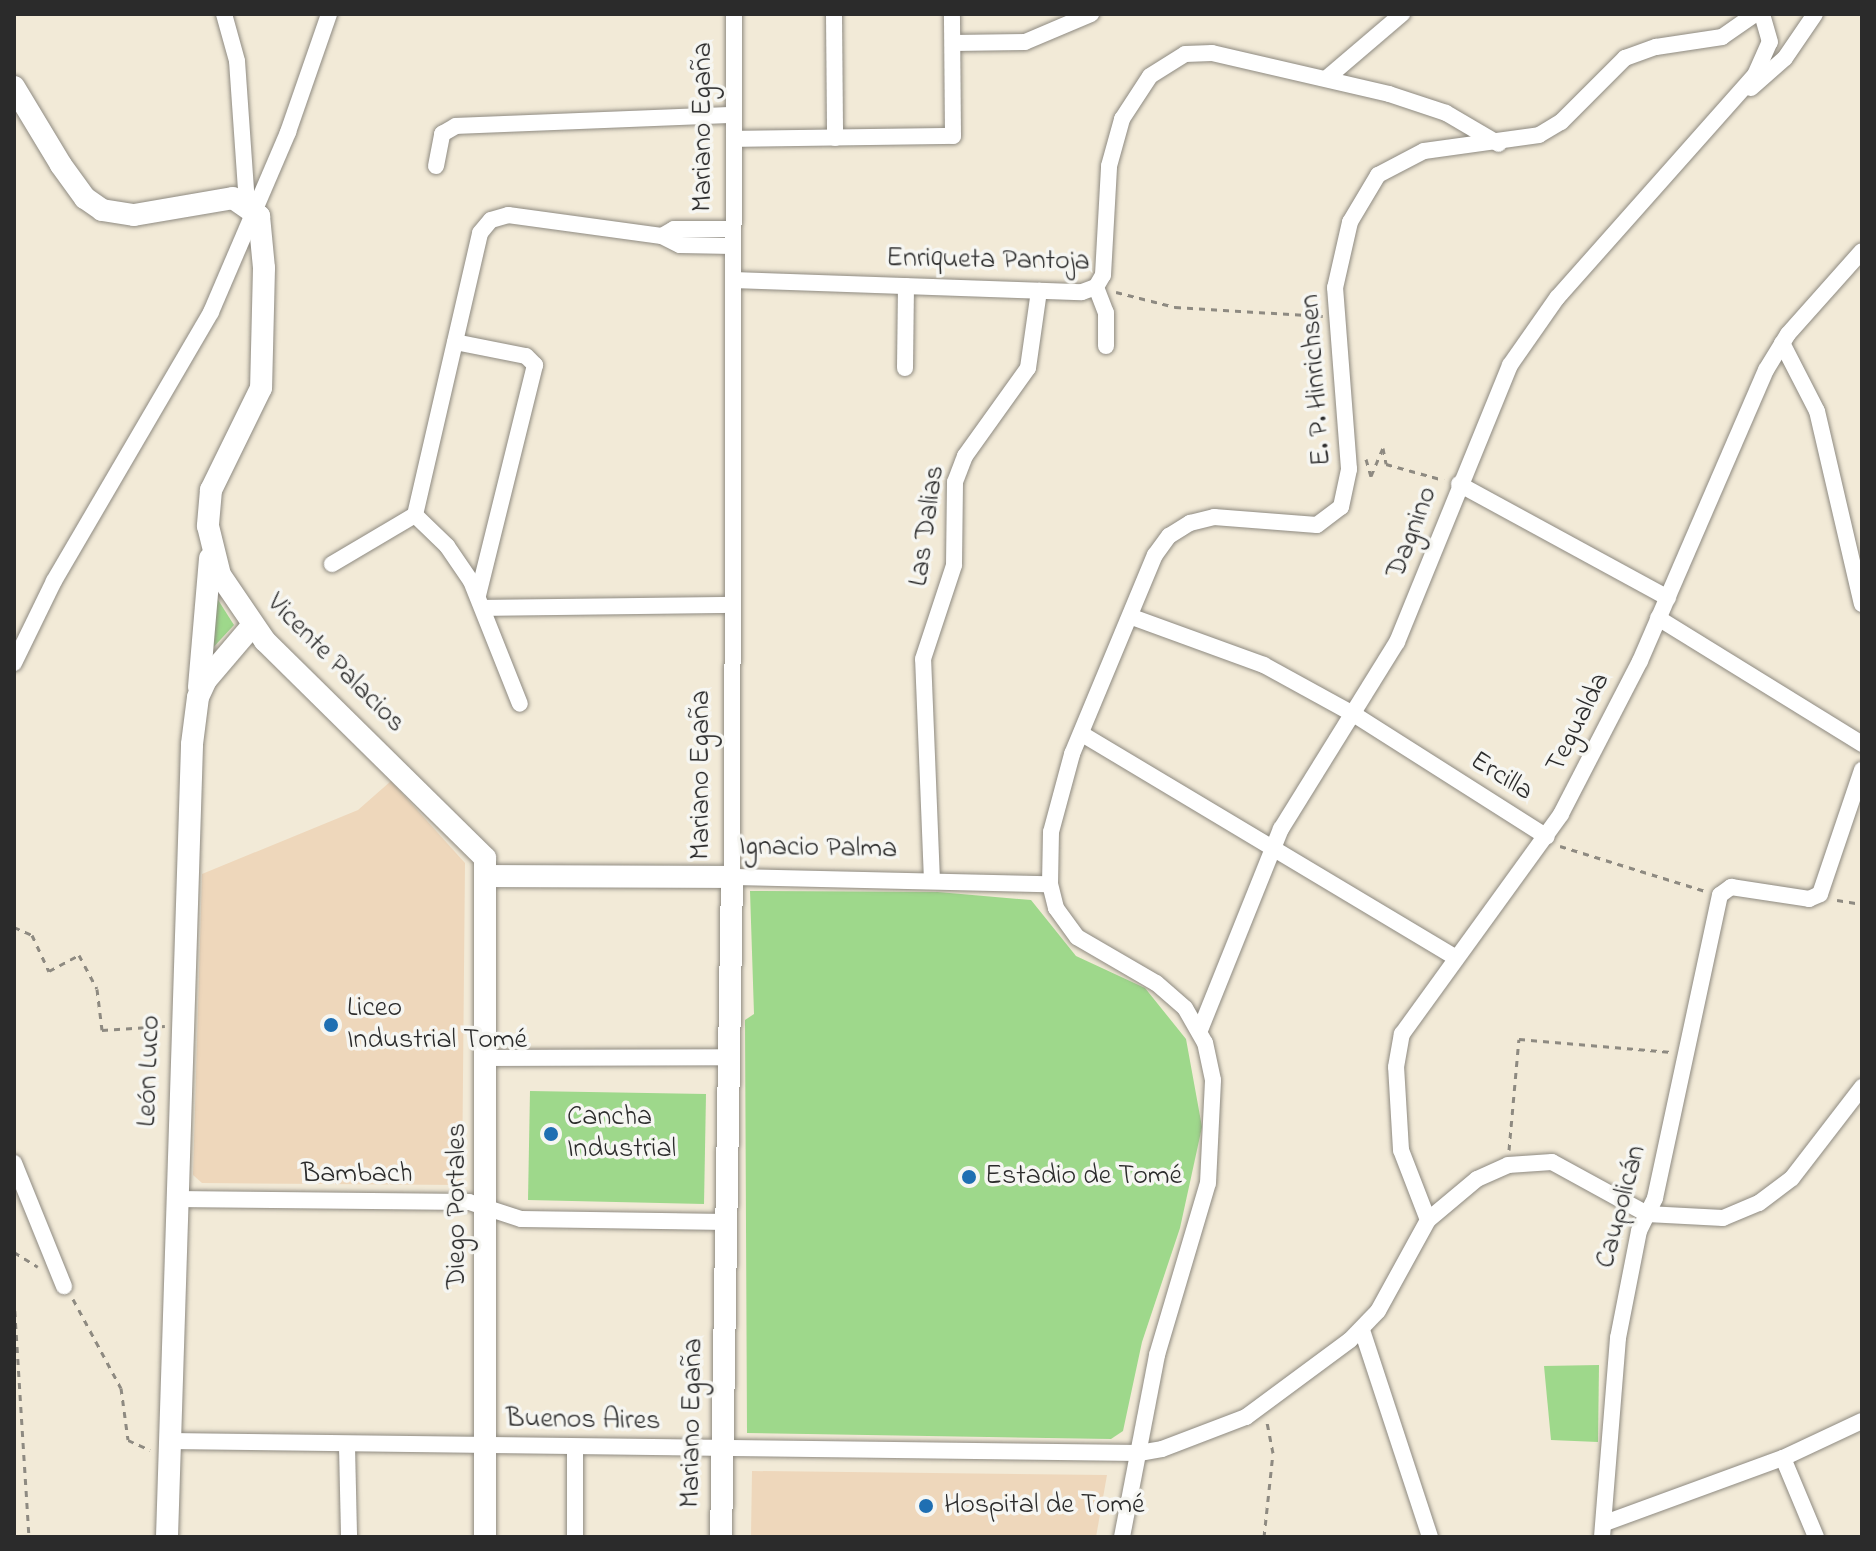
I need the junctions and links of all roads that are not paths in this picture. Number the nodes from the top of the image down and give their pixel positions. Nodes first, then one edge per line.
1 (224, 14) edge
2 (329, 14) edge
3 (734, 14) edge
4 (834, 14) edge
5 (952, 14) edge
6 (1091, 14) edge
7 (1402, 14) edge
8 (1755, 14) edge
9 (1762, 14) edge
10 (1815, 14) edge
11 (953, 43) junction
12 (1327, 78) junction
13 (14, 87) edge
14 (1738, 96) junction
15 (734, 115) junction
16 (835, 138) junction
17 (734, 139) junction
18 (1499, 144) junction
19 (436, 166) dead end
20 (251, 206) junction
21 (733, 238) junction
22 (1862, 251) edge
23 (733, 280) junction
24 (906, 286) junction
25 (1096, 287) junction
26 (1039, 291) junction
27 (455, 342) junction
28 (1782, 343) junction
29 (1106, 346) dead end
30 (905, 368) dead end
31 (1459, 484) junction
32 (415, 515) junction
33 (211, 544) junction
34 (332, 564) dead end
35 (1668, 598) junction
36 (481, 602) junction
37 (1862, 604) edge
38 (733, 605) junction
39 (1132, 617) junction
40 (1658, 618) junction
41 (252, 626) junction
42 (14, 663) edge
43 (198, 697) junction
44 (520, 704) dead end
45 (1355, 715) junction
46 (1082, 734) junction
47 (1862, 744) edge
48 (1862, 770) edge
49 (1547, 837) junction
50 (1272, 848) junction
51 (489, 876) junction
52 (732, 877) junction
53 (932, 881) junction
54 (1050, 884) junction
55 (1456, 958) junction
56 (1200, 1030) junction
57 (730, 1057) junction
58 (488, 1058) junction
59 (1862, 1087) edge
60 (14, 1163) edge
61 (175, 1199) junction
62 (488, 1208) junction
63 (1647, 1214) junction
64 (1428, 1220) junction
65 (727, 1222) junction
66 (64, 1286) road end
67 (1362, 1330) junction
68 (1862, 1421) edge
69 (487, 1445) junction
70 (347, 1446) junction
71 (575, 1447) junction
72 (723, 1449) junction
73 (169, 1452) junction
74 (1139, 1453) junction
75 (1783, 1458) junction
76 (1603, 1530) edge
77 (167, 1537) edge
78 (349, 1537) edge
79 (485, 1537) edge
80 (575, 1537) edge
81 (721, 1537) edge
82 (1122, 1537) edge
83 (1430, 1537) edge
84 (1816, 1537) edge

1 - 20 street
2 - 20 street
3 - 15 street, Mariano Egaña
4 - 16 street
5 - 11 street
6 - 11 street
7 - 12 street
8 - 18 street, E. P. Hinrichsen
9 - 14 street, Dagnino
10 - 14 street, Dagnino
11 - 16 street
12 - 18 street
12 - 25 street
13 - 20 main road
14 - 31 street, Dagnino
15 - 17 street, Mariano Egaña
15 - 19 street
16 - 17 street
17 - 21 street, Mariano Egaña
18 - 39 street, E. P. Hinrichsen
20 - 33 main road, Vicente Palacios
20 - 42 street
21 - 23 street, Mariano Egaña
21 - 27 street
22 - 28 street, Tegualda
23 - 24 street, Enriqueta Pantoja
23 - 38 street, Mariano Egaña
24 - 26 street, Enriqueta Pantoja
24 - 30 street
25 - 26 street, Enriqueta Pantoja
25 - 29 street
26 - 53 street, Las Dalias
27 - 32 street
27 - 36 street
28 - 35 street, Tegualda
28 - 37 street
31 - 35 street
31 - 45 street, Dagnino
32 - 34 street
32 - 36 street
33 - 41 main road, Vicente Palacios
33 - 43 main road
35 - 40 street, Tegualda
36 - 38 street
36 - 44 street
38 - 52 street, Mariano Egaña
39 - 45 street, Ercilla
39 - 46 street, E. P. Hinrichsen
40 - 47 street
40 - 49 street, Tegualda
41 - 43 main road, León Luco
41 - 51 main road, Vicente Palacios
43 - 61 main road, León Luco
45 - 49 street, Ercilla
45 - 50 street, Dagnino
46 - 50 street
46 - 54 street, E. P. Hinrichsen
48 - 63 street, Caupolicán
49 - 55 street, Tegualda
50 - 55 street
50 - 56 street, Dagnino
51 - 52 main road, Ignacio Palma
51 - 58 main road, Diego Portales
52 - 53 street, Ignacio Palma
52 - 57 main road, Mariano Egaña
53 - 54 street, Ignacio Palma
54 - 56 street
55 - 64 street, Tegualda
56 - 74 street
57 - 58 street
57 - 65 main road, Mariano Egaña
58 - 62 main road, Diego Portales
59 - 63 street
60 - 66 street
61 - 62 street, Bambach
61 - 73 main road, León Luco
62 - 65 street, Bambach
62 - 69 main road, Diego Portales
63 - 64 street, Buenos Aires
63 - 76 street, Caupolicán
64 - 67 street, Buenos Aires
65 - 72 main road, Mariano Egaña
67 - 74 street, Buenos Aires
67 - 83 street
68 - 75 street
69 - 70 street, Buenos Aires
69 - 71 street, Buenos Aires
69 - 79 main road, Diego Portales
70 - 73 street, Buenos Aires
70 - 78 street
71 - 72 street, Buenos Aires
71 - 80 street
72 - 74 street, Buenos Aires
72 - 81 main road, Mariano Egaña
73 - 77 main road, León Luco
74 - 82 street
75 - 76 street
75 - 84 street

